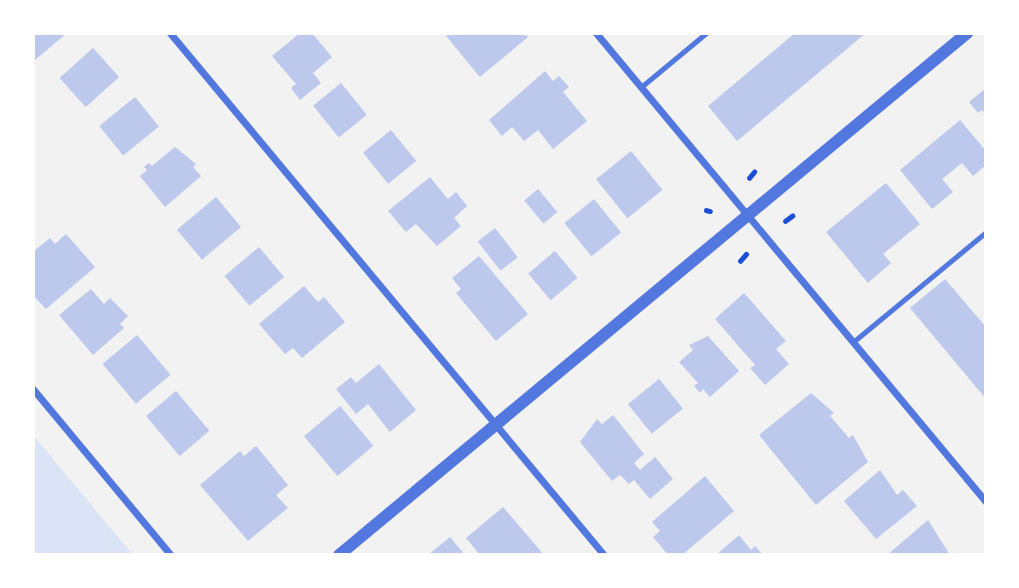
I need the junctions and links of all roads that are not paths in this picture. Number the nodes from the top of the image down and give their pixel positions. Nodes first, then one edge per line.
1 (170, 33) edge
2 (596, 33) edge
3 (706, 33) edge
4 (967, 33) edge
5 (641, 87) junction
6 (748, 216) junction
7 (986, 232) edge
8 (853, 342) junction
9 (33, 389) edge
10 (496, 425) junction
11 (986, 502) edge
12 (171, 555) edge
13 (339, 555) edge
14 (604, 555) edge

1 - 10 street
2 - 5 street
3 - 5 lane
4 - 6 street
5 - 6 street
6 - 8 street
6 - 10 street
7 - 8 lane
8 - 11 street
9 - 12 street
10 - 13 street
10 - 14 street

